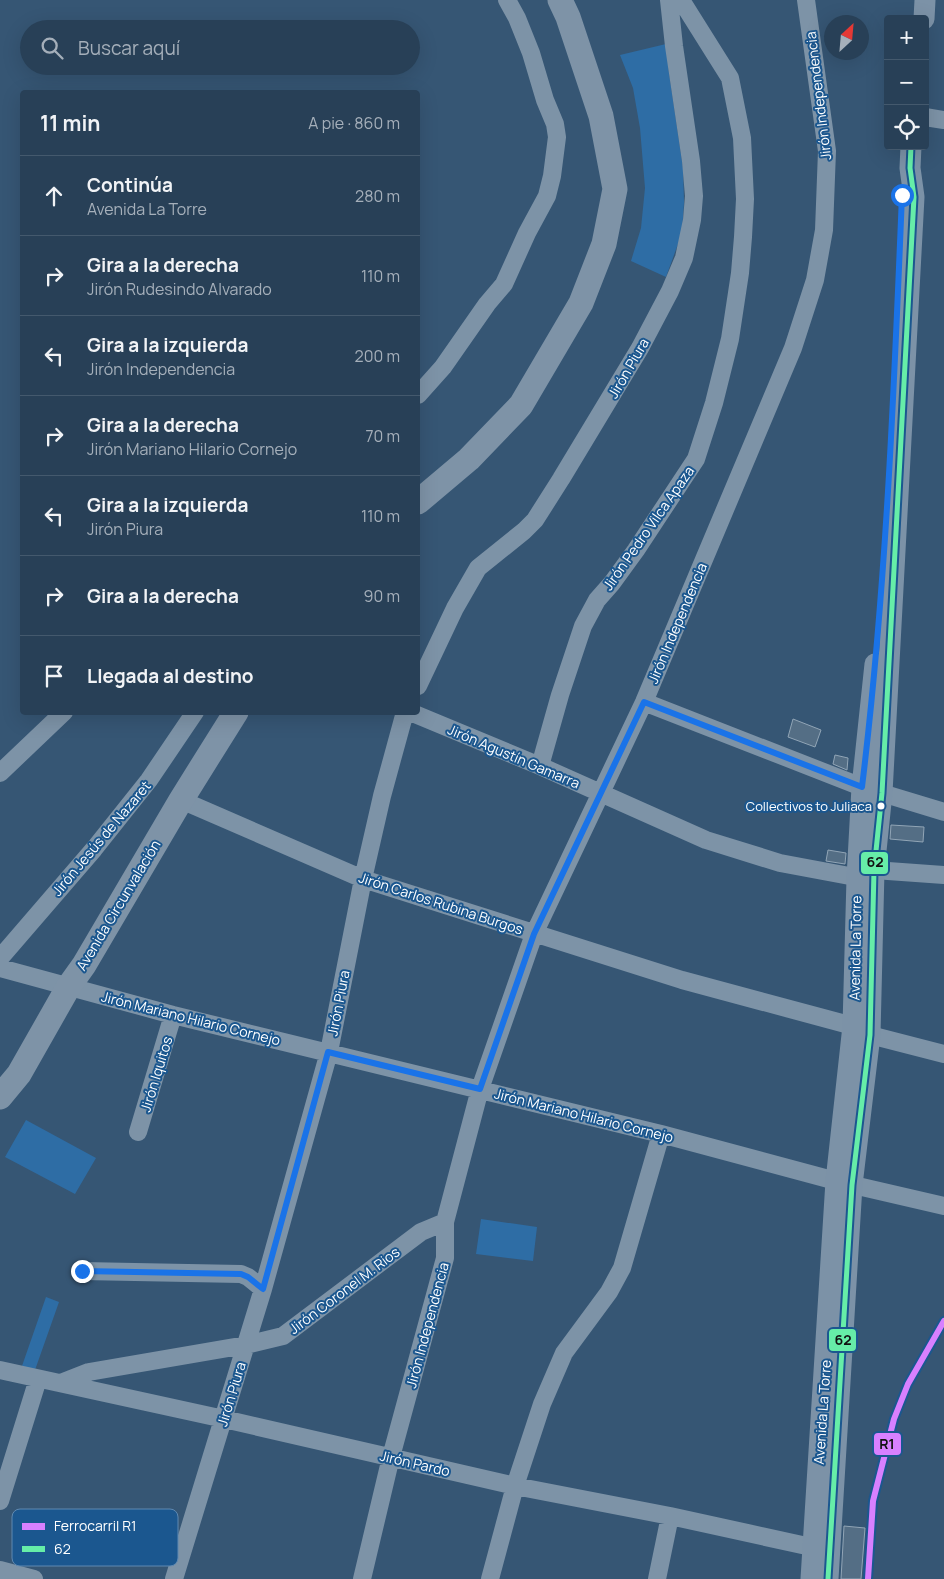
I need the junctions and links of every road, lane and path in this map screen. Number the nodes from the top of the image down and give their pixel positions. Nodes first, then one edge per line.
1 (507, 0) edge
2 (560, 0) edge
3 (669, 0) edge
4 (681, 0) edge
5 (806, 0) edge
6 (925, 0) edge
7 (924, 15) edge
8 (929, 118) edge
9 (944, 120) edge
10 (910, 150) edge
11 (420, 394) edge
12 (420, 500) edge
13 (420, 682) edge
14 (644, 702) junction
15 (61, 715) edge
16 (193, 715) edge
17 (234, 715) edge
18 (404, 715) edge
19 (417, 715) edge
20 (540, 766) junction
21 (0, 773) edge
22 (872, 790) junction
23 (601, 793) junction
24 (182, 800) junction
25 (944, 812) edge
26 (944, 875) edge
27 (868, 876) junction
28 (363, 879) junction
29 (534, 934) junction
30 (0, 958) edge
31 (0, 968) edge
32 (69, 986) junction
33 (173, 1015) junction
34 (861, 1030) junction
35 (328, 1052) junction
36 (944, 1054) edge
37 (480, 1089) junction
38 (0, 1097) edge
39 (138, 1132) dead end
40 (661, 1134) junction
41 (844, 1183) junction
42 (944, 1206) edge
43 (445, 1222) junction
44 (82, 1271) dead end
45 (263, 1289) junction
46 (246, 1345) junction
47 (0, 1370) edge
48 (38, 1379) junction
49 (61, 1383) junction
50 (224, 1419) junction
51 (392, 1458) junction
52 (515, 1486) junction
53 (0, 1502) edge
54 (670, 1516) junction
55 (822, 1549) junction
56 (0, 1570) edge
57 (34, 1579) edge
58 (174, 1579) edge
59 (362, 1579) edge
60 (490, 1579) edge
61 (657, 1579) edge
62 (811, 1579) edge
63 (828, 1579) edge

1 - 11 street
2 - 12 highway
3 - 13 street, Jirón Piura
4 - 20 street, Jirón Pedro Vilca Apaza
5 - 14 street, Jirón Independencia
6 - 7 main road
8 - 9 street
10 - 22 main road, Avenida La Torre
14 - 22 street
14 - 23 street, Jirón Independencia
15 - 21 street
16 - 30 street, Jirón Jesús de Nazaret
17 - 24 highway, Avenida Circunvalación
18 - 28 street, Jirón Piura
19 - 20 street, Jirón Agustín Gamarra
20 - 23 street, Jirón Agustín Gamarra
22 - 25 street
22 - 27 main road, Avenida La Torre
23 - 27 street, Jirón Agustín Gamarra
23 - 29 street, Jirón Independencia
24 - 28 street, Jirón Carlos Rubina Burgos
24 - 32 highway, Avenida Circunvalación
26 - 27 street, Jirón Agustín Gamarra
27 - 34 main road, Avenida La Torre
28 - 29 street, Jirón Carlos Rubina Burgos
28 - 35 street, Jirón Piura
29 - 34 street, Jirón Carlos Rubina Burgos
29 - 37 street, Jirón Independencia
31 - 32 street, Jirón Mariano Hilario Cornejo
32 - 33 street, Jirón Mariano Hilario Cornejo
32 - 38 highway, Avenida Circunvalación
33 - 35 street, Jirón Mariano Hilario Cornejo
33 - 39 street, Jirón Iquitos
34 - 36 street, Jirón Carlos Rubina Burgos
34 - 41 main road, Avenida La Torre
35 - 37 street, Jirón Mariano Hilario Cornejo
35 - 45 street, Jirón Piura
37 - 40 street, Jirón Mariano Hilario Cornejo
37 - 43 street, Jirón Independencia
40 - 41 street, Jirón Mariano Hilario Cornejo
40 - 52 street
41 - 42 street, Jirón Mariano Hilario Cornejo
41 - 55 main road, Avenida La Torre
43 - 46 street, Jirón Coronel M. Rios
43 - 51 street, Jirón Independencia
44 - 45 street
45 - 46 street, Jirón Piura
46 - 49 street, Jirón Coronel M. Rios
46 - 50 street, Jirón Piura
47 - 48 street, Jirón Pardo
48 - 49 street, Jirón Pardo
48 - 53 street
49 - 50 street, Jirón Pardo
50 - 51 street, Jirón Pardo
50 - 58 street, Jirón Piura
51 - 52 street, Jirón Pardo
51 - 59 street, Jirón Independencia
52 - 54 street, Jirón Pardo
52 - 60 street
54 - 55 street, Jirón Pardo
54 - 61 street
55 - 62 main road, Avenida La Torre
55 - 63 main road, Avenida La Torre
56 - 57 street

